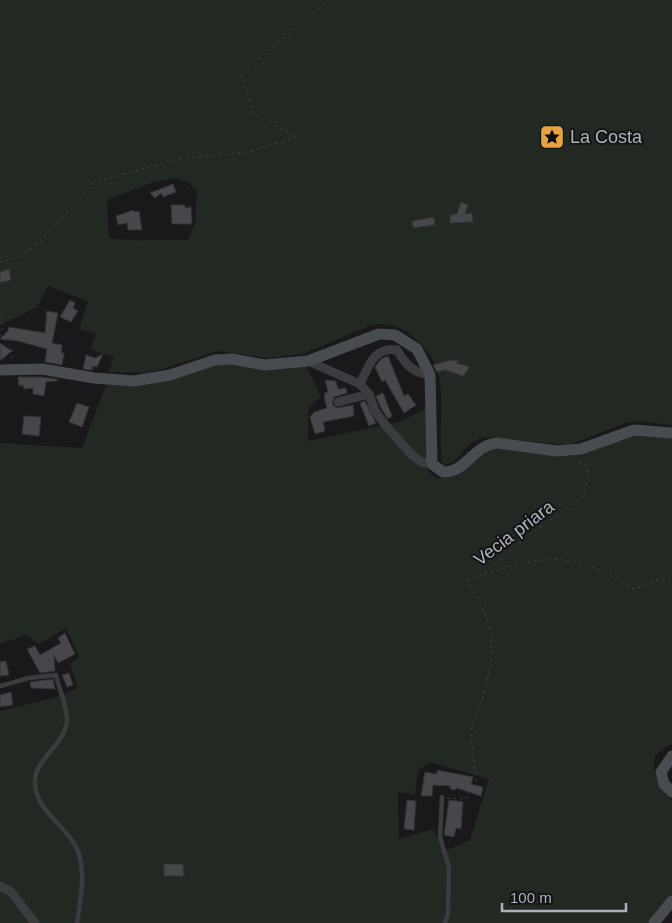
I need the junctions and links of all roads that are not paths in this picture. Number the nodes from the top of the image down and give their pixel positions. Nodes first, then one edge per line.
1 (308, 361) junction
2 (5, 370) edge
3 (430, 375) junction
4 (360, 384) junction
5 (370, 394) junction
6 (338, 402) dead end
7 (672, 433) edge
8 (432, 464) junction
9 (0, 686) edge
10 (672, 756) edge
11 (672, 792) edge
12 (442, 797) road end
13 (0, 886) edge
14 (672, 901) edge
15 (35, 923) edge
16 (76, 923) edge
17 (445, 923) edge
18 (654, 923) edge

1 - 2 street
1 - 3 street
1 - 4 street
3 - 4 street
3 - 8 street
4 - 5 street
5 - 6 street
5 - 8 street
7 - 8 street
9 - 16 lane
10 - 11 street
12 - 17 lane
13 - 15 street
14 - 18 street

